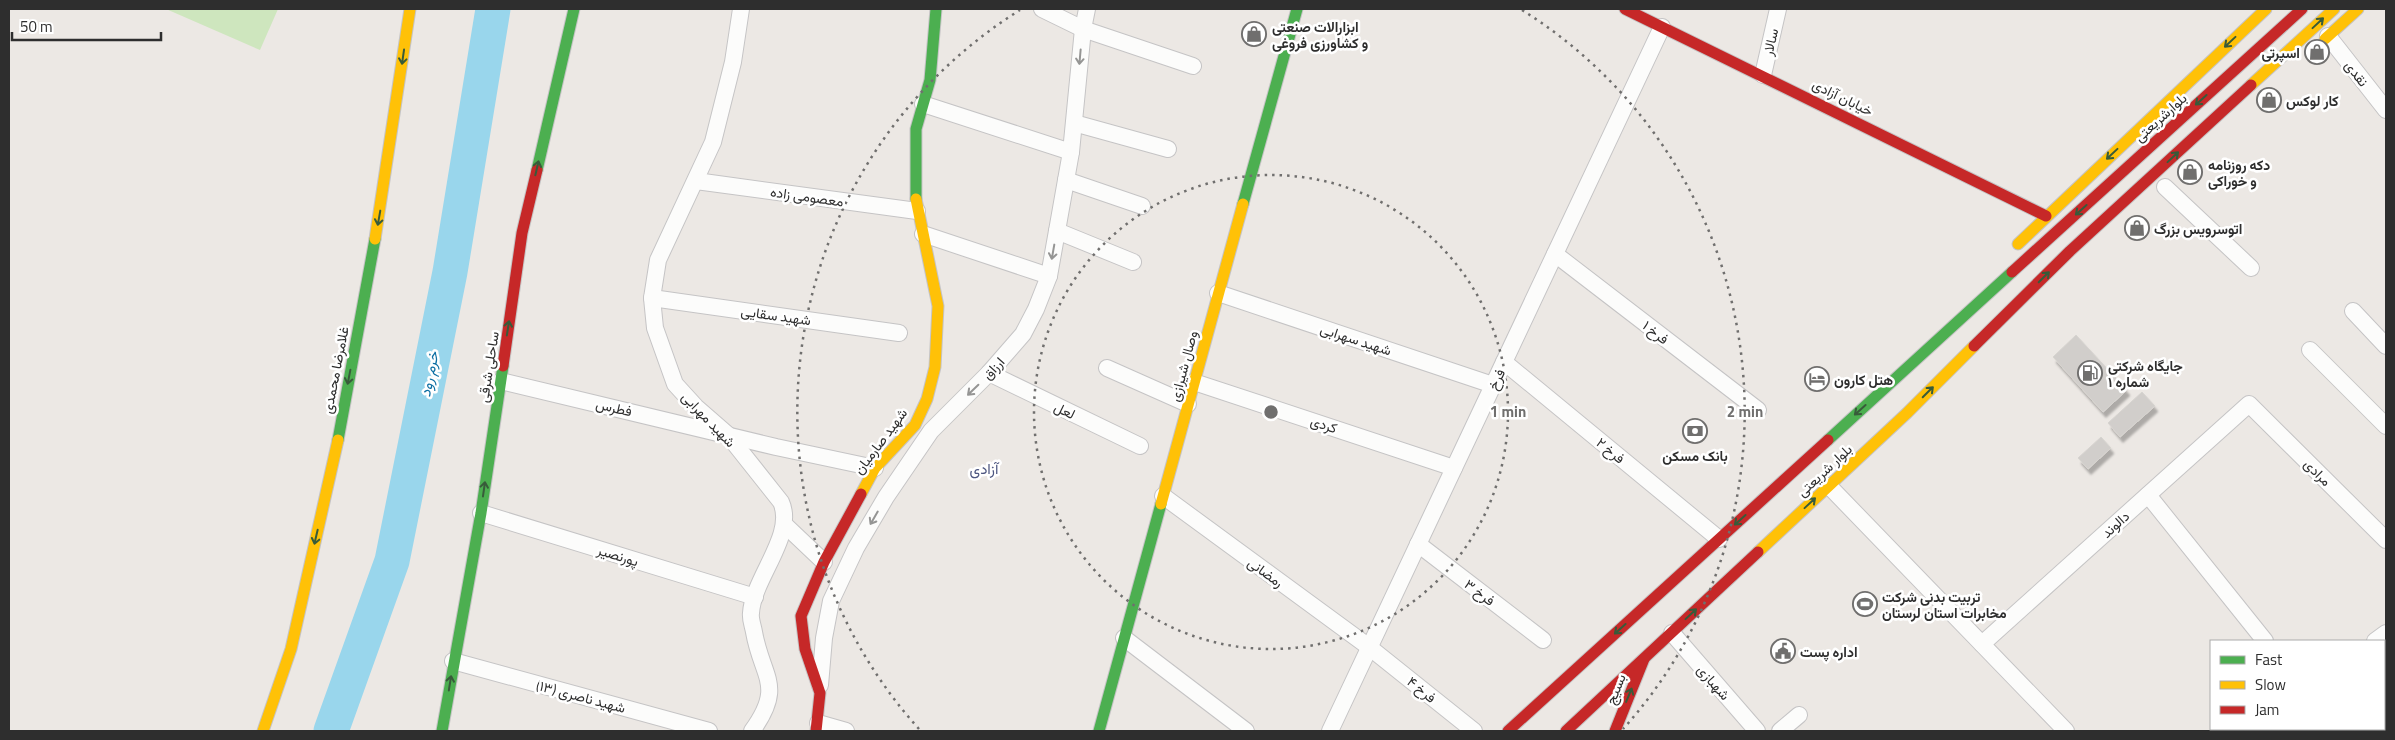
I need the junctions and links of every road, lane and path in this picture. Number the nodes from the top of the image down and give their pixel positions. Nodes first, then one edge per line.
1 (410, 9) edge
2 (574, 9) edge
3 (741, 9) edge
4 (936, 9) edge
5 (1042, 9) edge
6 (1087, 9) edge
7 (1296, 9) edge
8 (1625, 9) edge
9 (1778, 9) edge
10 (2266, 9) edge
11 (2302, 9) edge
12 (2334, 9) edge
13 (2358, 9) edge
14 (1662, 27) junction
15 (1083, 29) junction
16 (2328, 36) junction
17 (2314, 49) dead end
18 (1193, 66) dead end
19 (1763, 75) junction
20 (923, 104) junction
21 (2386, 110) edge
22 (1074, 123) junction
23 (1168, 149) dead end
24 (1071, 152) junction
25 (1066, 180) junction
26 (696, 181) junction
27 (2165, 187) dead end
28 (1142, 206) dead end
29 (917, 211) junction
30 (2046, 216) junction
31 (2112, 229) dead end
32 (1057, 231) junction
33 (923, 234) junction
34 (2038, 248) joint
35 (2070, 251) junction
36 (1555, 254) junction
37 (2008, 254) dead end
38 (1133, 262) dead end
39 (2251, 268) dead end
40 (1990, 275) dead end
41 (1049, 276) junction
42 (1218, 293) junction
43 (652, 298) junction
44 (2353, 311) dead end
45 (1955, 323) junction
46 (899, 333) dead end
47 (2386, 346) edge
48 (2310, 350) dead end
49 (1504, 362) junction
50 (1107, 368) dead end
51 (989, 373) junction
52 (501, 380) junction
53 (1194, 382) junction
54 (1493, 385) junction
55 (1188, 404) junction
56 (2249, 404) joint
57 (1758, 410) dead end
58 (2386, 426) edge
59 (727, 434) junction
60 (1140, 446) dead end
61 (875, 468) junction
62 (1454, 468) junction
63 (1829, 486) junction
64 (2148, 495) junction
65 (1163, 496) junction
66 (481, 513) junction
67 (785, 525) junction
68 (1719, 538) junction
69 (2386, 540) edge
70 (1418, 544) junction
71 (824, 562) junction
72 (755, 597) junction
73 (1672, 633) junction
74 (1124, 638) junction
75 (1543, 640) dead end
76 (2264, 640) edge
77 (1982, 644) junction
78 (1369, 647) junction
79 (1644, 659) junction
80 (453, 661) junction
81 (820, 693) junction
82 (1799, 715) dead end
83 (817, 727) edge
84 (263, 731) edge
85 (442, 731) edge
86 (709, 731) edge
87 (752, 731) edge
88 (846, 731) edge
89 (1098, 731) edge
90 (1246, 731) edge
91 (1330, 731) edge
92 (1474, 731) edge
93 (1508, 731) edge
94 (1566, 731) edge
95 (1616, 731) edge
96 (1757, 731) edge
97 (1780, 731) edge
98 (2066, 731) edge

1 -> 84 main road, غلامرضا محمدی
52 -> 2 main road, ساحلی شرقی
3 - 26 street, شهید مهرابی
4 - 20 main road, شهید صارمیان
5 - 15 street
6 - 15 street, ارزاق
7 - 42 main road, وصال شیرازی
8 - 14 main road, خیابان آزادی
9 - 19 street, سالار
10 -> 30 main road
11 -> 34 main road, بلوارشریعتی
35 -> 12 main road, بلوار شریعتی
13 - 16 main road
14 - 19 main road, خیابان آزادی
14 - 36 street, فرخ
15 - 18 street
15 -> 22 street, ارزاق
16 - 17 main road
16 - 21 street, نقدی
19 - 30 main road, خیابان آزادی
20 - 24 street
20 - 29 main road, شهید صارمیان
22 - 23 street
22 - 24 street, ارزاق
24 - 25 street, ارزاق
25 - 28 street
25 - 32 street, ارزاق
26 - 29 street, معصومی زاده
26 - 43 street, شهید مهرابی
27 - 39 street
29 - 33 main road, شهید صارمیان
30 - 37 main road
31 - 35 main road
32 - 38 street
32 -> 41 street, ارزاق
33 - 41 street
33 - 61 main road, شهید صارمیان
34 - 45 main road, بلوار شریعتی
63 -> 35 main road, بلوار شریعتی
36 - 49 street, فرخ
36 - 57 street, فرخ ۱
40 - 45 main road
41 - 51 street, ارزاق
42 - 53 main road, وصال شیرازی
42 - 54 street, شهید سهرابی
43 - 46 street, شهید سقایی
43 - 59 street, شهید مهرابی
44 - 47 street
45 -> 68 main road, بلوار شریعتی
48 - 58 street
49 - 54 street, فرخ
49 - 68 street, فرخ ۲
50 - 55 street
51 - 60 street, لعل
51 -> 81 street, ارزاق
52 - 59 street, فطرس
66 -> 52 main road, ساحلی شرقی
53 - 55 main road, وصال شیرازی
53 - 62 street, کردی
54 - 62 street, فرخ
55 - 65 main road, وصال شیرازی
56 - 64 street, دالوند
56 - 69 street, مرادی
59 - 61 street, فطرس
59 - 67 street, شهید مهرابی
61 - 71 main road, شهید صارمیان
62 - 70 street, فرخ
73 -> 63 main road, بلوار شریعتی
63 - 77 street
64 - 76 street
64 - 77 street, دالوند
65 - 74 main road, وصال شیرازی
65 - 78 street, رمضانی
66 - 72 street, پورنصیر
66 - 80 main road, ساحلی شرقی
67 - 71 street
67 - 72 street
68 -> 93 main road, بلوار شریعتی
70 - 75 street, فرخ ۳
70 - 78 street, فرخ
71 - 81 main road, شهید صارمیان
72 - 87 street
73 - 79 main road, بلوار شریعتی
73 - 96 street, شهبازی
74 - 89 main road, وصال شیرازی
74 - 90 street
77 - 98 street
78 - 91 street, فرخ
78 - 92 street, فرخ ۴
79 - 94 main road, بلوار شریعتی
95 -> 79 main road, بسیج
85 -> 80 main road, ساحلی شرقی
80 - 86 street, شهید ناصری (۱۳)
81 - 83 main road, شهید صارمیان
82 - 97 street
83 - 88 street

